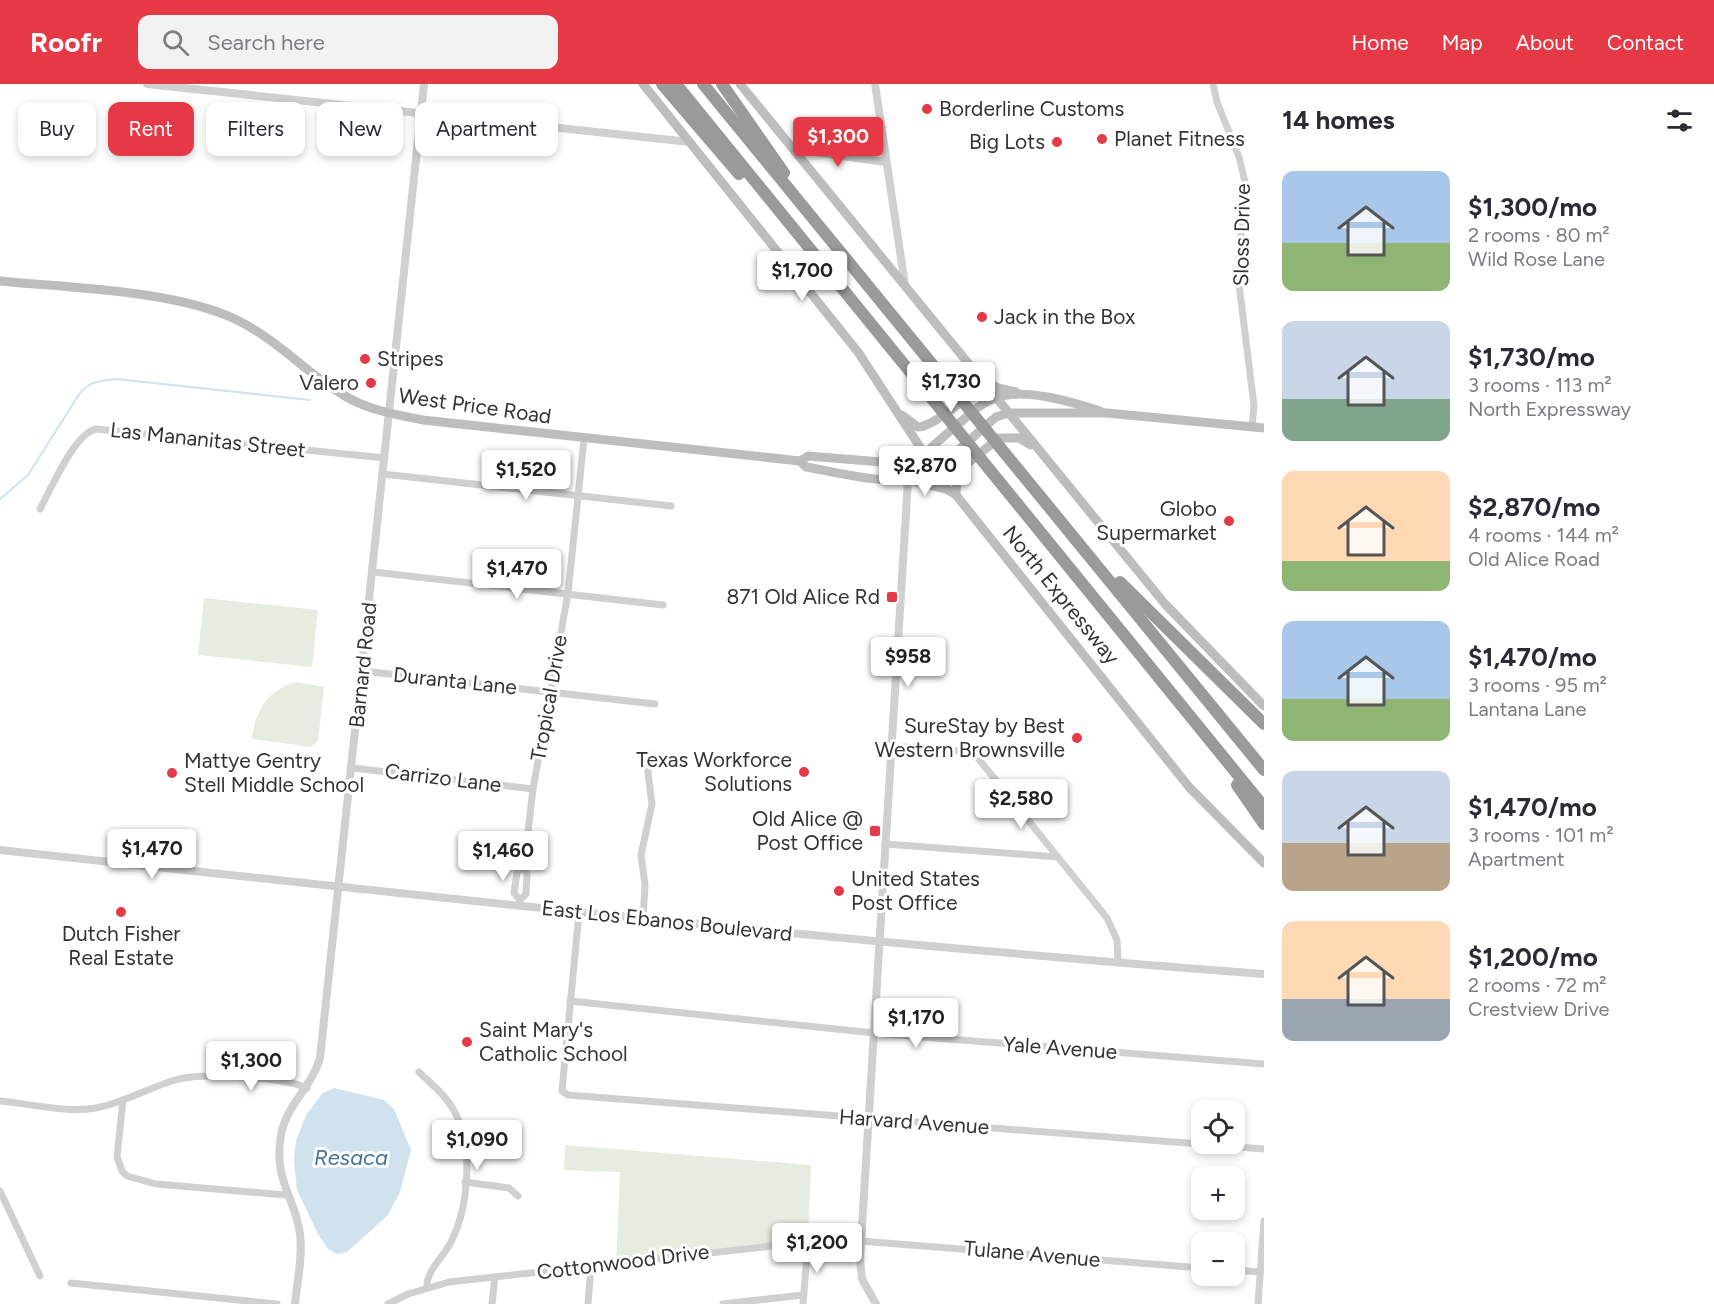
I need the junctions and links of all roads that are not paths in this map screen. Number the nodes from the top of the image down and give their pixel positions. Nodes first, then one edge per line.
1 (147, 84) edge
2 (424, 84) edge
3 (643, 84) edge
4 (662, 84) edge
5 (676, 84) edge
6 (703, 84) edge
7 (722, 84) edge
8 (740, 84) edge
9 (876, 84) edge
10 (1213, 84) edge
11 (422, 102) edge
12 (415, 112) edge
13 (558, 128) edge
14 (690, 142) junction
15 (793, 149) junction
16 (416, 156) edge
17 (886, 162) junction
18 (813, 220) junction
19 (791, 226) junction
20 (0, 281) edge
21 (905, 286) junction
22 (971, 368) junction
23 (981, 378) junction
24 (1039, 396) junction
25 (996, 397) junction
26 (895, 410) junction
27 (389, 413) junction
28 (1008, 413) junction
29 (1107, 413) junction
30 (1252, 427) junction
31 (1264, 428) edge
32 (584, 439) junction
33 (1039, 449) junction
34 (923, 454) junction
35 (385, 458) junction
36 (800, 461) junction
37 (934, 469) junction
38 (383, 474) junction
39 (908, 480) junction
40 (952, 493) junction
41 (579, 495) junction
42 (671, 506) dead end
43 (40, 509) dead end
44 (1067, 528) junction
45 (373, 572) junction
46 (568, 593) junction
47 (663, 605) dead end
48 (363, 671) junction
49 (550, 692) junction
50 (1174, 696) junction
51 (655, 704) dead end
52 (1264, 706) edge
53 (1264, 724) edge
54 (892, 746) junction
55 (648, 753) dead end
56 (353, 768) junction
57 (1264, 770) edge
58 (533, 789) junction
59 (1264, 807) edge
60 (1264, 824) edge
61 (885, 844) junction
62 (0, 850) edge
63 (1058, 857) junction
64 (1264, 863) edge
65 (339, 887) junction
66 (520, 903) junction
67 (579, 913) junction
68 (643, 920) junction
69 (879, 943) junction
70 (1118, 963) junction
71 (1264, 974) edge
72 (570, 1001) junction
73 (874, 1033) junction
74 (1264, 1064) edge
75 (419, 1072) dead end
76 (307, 1088) junction
77 (123, 1100) junction
78 (0, 1101) edge
79 (869, 1119) junction
80 (1264, 1149) edge
81 (465, 1182) junction
82 (0, 1191) edge
83 (286, 1195) junction
84 (518, 1196) dead end
85 (1264, 1221) edge
86 (862, 1240) junction
87 (807, 1241) junction
88 (591, 1266) junction
89 (1191, 1267) edge
90 (1245, 1271) edge
91 (1260, 1272) junction
92 (40, 1276) dead end
93 (495, 1277) junction
94 (71, 1283) dead end
95 (427, 1287) junction
96 (803, 1295) junction
97 (1260, 1303) edge
98 (277, 1304) edge
99 (295, 1304) edge
100 (388, 1304) edge
101 (492, 1304) edge
102 (588, 1304) edge
103 (723, 1304) edge
104 (803, 1304) edge
105 (876, 1304) edge

1 - 12 street
2 - 11 street, Barnard Road
3 - 14 main road, North Expressway
4 - 19 highway
5 - 19 highway, North Expressway
6 - 18 highway
7 - 18 highway
8 - 15 main road
9 - 17 street
10 - 30 street, Sloss Drive
13 - 14 street
14 - 26 main road, North Expressway
15 - 17 street
15 - 21 main road
16 - 27 street, Barnard Road
17 - 21 street
18 - 44 highway
19 - 50 highway, North Expressway
20 - 27 main road, West Price Road
21 - 22 main road
22 - 23 main road
22 - 26 main road
23 - 24 main road
23 - 25 main road
24 - 25 main road
24 - 29 main road
25 - 28 main road
25 - 34 main road
26 - 34 main road, North Expressway
27 - 32 main road, West Price Road
27 - 35 street, Barnard Road
28 - 29 main road
28 - 33 main road
28 - 37 main road, West Price Road
29 - 30 main road
30 - 31 main road
32 - 36 main road, West Price Road
32 - 41 street, Tropical Drive
33 - 40 main road
33 - 52 main road
34 - 36 main road
34 - 37 main road, North Expressway
34 - 39 main road
35 - 38 street, Barnard Road
35 - 43 street, Las Mananitas Street
36 - 39 main road, West Price Road
37 - 39 main road, West Price Road
37 - 40 main road, North Expressway
38 - 41 street
38 - 45 street, Barnard Road
39 - 40 main road
39 - 54 street
40 - 64 main road, North Expressway
41 - 42 street
41 - 46 street, Tropical Drive
44 - 53 highway
44 - 57 highway
45 - 46 street
45 - 48 street, Barnard Road
46 - 47 street
46 - 49 street, Tropical Drive
48 - 49 street, Duranta Lane
48 - 56 street, Barnard Road
49 - 51 street, Duranta Lane
49 - 58 street, Tropical Drive
50 - 59 highway, North Expressway
50 - 60 highway
54 - 61 street
54 - 63 street
55 - 68 street
56 - 58 street, Carrizo Lane
56 - 65 street, Barnard Road
58 - 66 street, Tropical Drive
61 - 63 street
61 - 69 street
62 - 65 street, East Los Ebanos Boulevard
63 - 70 street
65 - 66 street, East Los Ebanos Boulevard
65 - 76 street, Barnard Road
66 - 67 street, East Los Ebanos Boulevard
67 - 68 street, East Los Ebanos Boulevard
67 - 72 street
68 - 69 street, East Los Ebanos Boulevard
69 - 70 street, East Los Ebanos Boulevard
69 - 73 street
70 - 71 street, East Los Ebanos Boulevard
72 - 73 street, Yale Avenue
72 - 79 street, Harvard Avenue
73 - 74 street, Yale Avenue
73 - 79 street
75 - 81 street
76 - 77 street
76 - 83 street, Barnard Road
77 - 78 street
77 - 83 street
79 - 80 street, Harvard Avenue
79 - 86 street
81 - 84 street
81 - 95 street
82 - 92 street
83 - 99 street, Barnard Road
85 - 91 street
86 - 87 street, Cottonwood Drive
86 - 89 street, Tulane Avenue
86 - 105 street
87 - 88 street, Cottonwood Drive
87 - 96 street
88 - 93 street, Cottonwood Drive
88 - 102 street
90 - 91 street
91 - 97 street
93 - 95 street, Cottonwood Drive
93 - 101 street
94 - 98 street
95 - 100 street, Cottonwood Drive
96 - 103 street
96 - 104 street

